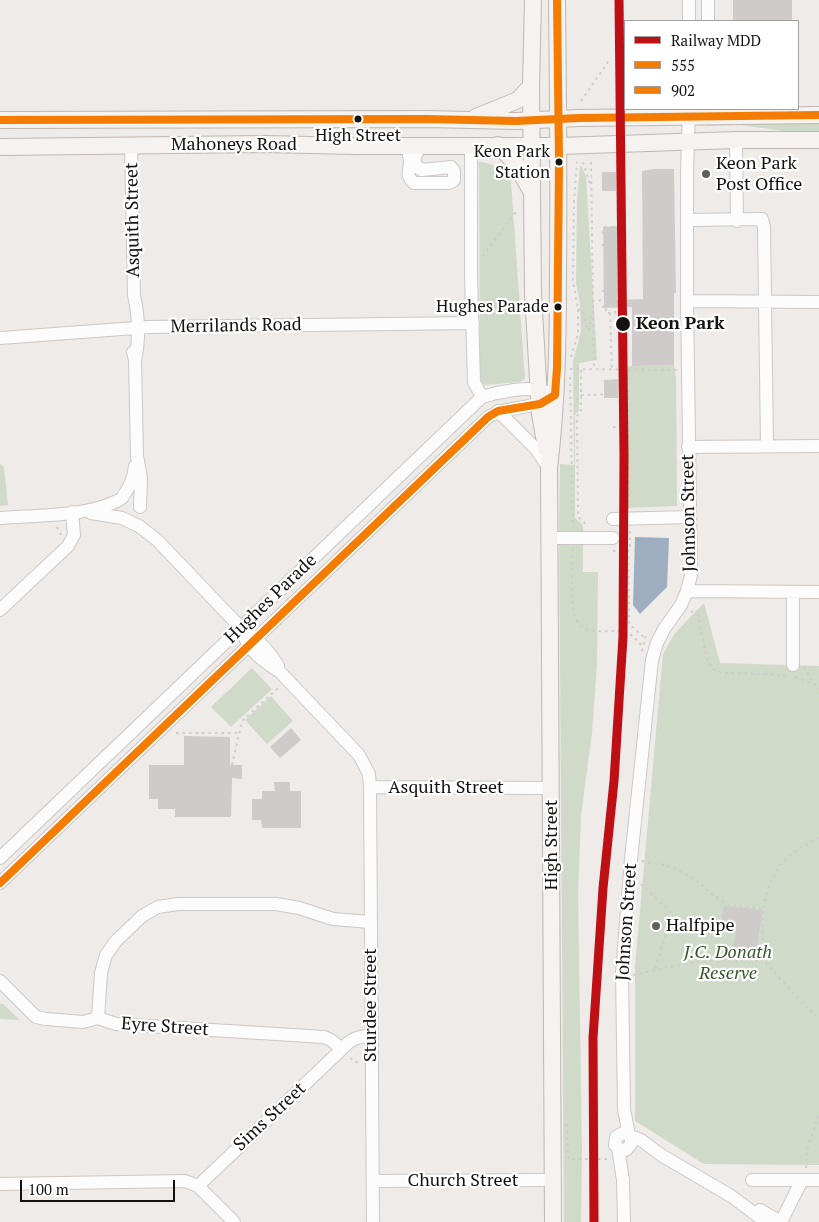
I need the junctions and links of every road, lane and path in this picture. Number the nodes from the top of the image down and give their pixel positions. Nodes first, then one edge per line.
1 (533, 0) edge
2 (557, 0) edge
3 (689, 0) edge
4 (708, 0) edge
5 (689, 20) edge
6 (708, 20) edge
7 (610, 59) dead end
8 (531, 86) junction
9 (581, 101) dead end
10 (710, 112) edge
11 (689, 113) edge
12 (819, 115) edge
13 (426, 119) junction
14 (472, 119) junction
15 (558, 119) junction
16 (4, 120) edge
17 (531, 120) junction
18 (736, 140) junction
19 (819, 140) edge
20 (688, 142) junction
21 (131, 145) junction
22 (471, 145) junction
23 (498, 145) junction
24 (413, 146) junction
25 (532, 146) junction
26 (559, 146) junction
27 (4, 147) edge
28 (577, 162) dead end
29 (583, 162) dead end
30 (591, 162) dead end
31 (591, 188) junction
32 (531, 191) junction
33 (518, 209) dead end
34 (687, 220) junction
35 (737, 221) junction
36 (614, 227) dead end
37 (602, 232) dead end
38 (610, 232) junction
39 (618, 232) dead end
40 (605, 241) dead end
41 (610, 241) dead end
42 (602, 245) dead end
43 (618, 245) dead end
44 (471, 273) junction
45 (602, 291) dead end
46 (619, 291) dead end
47 (610, 293) junction
48 (592, 300) junction
49 (606, 300) junction
50 (687, 301) junction
51 (766, 302) junction
52 (819, 302) edge
53 (602, 306) dead end
54 (610, 306) junction
55 (619, 306) dead end
56 (578, 309) junction
57 (610, 313) junction
58 (473, 323) junction
59 (135, 328) junction
60 (0, 338) edge
61 (571, 358) dead end
62 (571, 364) dead end
63 (570, 369) junction
64 (581, 370) junction
65 (594, 370) junction
66 (612, 370) junction
67 (628, 370) junction
68 (688, 370) junction
69 (628, 394) junction
70 (581, 395) junction
71 (539, 396) junction
72 (555, 396) junction
73 (482, 397) junction
74 (570, 404) dead end
75 (498, 411) junction
76 (613, 427) dead end
77 (629, 427) junction
78 (450, 428) junction
79 (462, 440) junction
80 (767, 446) junction
81 (819, 446) edge
82 (688, 447) junction
83 (137, 456) junction
84 (549, 468) junction
85 (121, 499) junction
86 (140, 508) junction
87 (78, 512) junction
88 (629, 514) dead end
89 (690, 517) junction
90 (0, 518) edge
91 (123, 518) junction
92 (613, 519) dead end
93 (630, 523) dead end
94 (56, 524) dead end
95 (589, 528) dead end
96 (549, 538) junction
97 (157, 540) junction
98 (65, 542) junction
99 (613, 545) joint
100 (628, 551) junction
101 (688, 591) junction
102 (793, 592) junction
103 (819, 592) edge
104 (0, 610) edge
105 (693, 612) dead end
106 (241, 628) junction
107 (645, 638) dead end
108 (253, 643) junction
109 (799, 666) joint
110 (284, 675) junction
111 (814, 684) junction
112 (819, 685) edge
113 (819, 689) edge
114 (136, 728) junction
115 (176, 733) dead end
116 (240, 733) junction
117 (150, 741) junction
118 (232, 765) dead end
119 (370, 787) junction
120 (551, 788) junction
121 (819, 838) edge
122 (0, 858) edge
123 (642, 861) dead end
124 (0, 883) edge
125 (640, 883) dead end
126 (763, 908) junction
127 (370, 922) junction
128 (764, 961) junction
129 (655, 969) junction
130 (633, 975) dead end
131 (0, 981) edge
132 (98, 1018) junction
133 (819, 1019) edge
134 (371, 1035) junction
135 (345, 1052) junction
136 (371, 1053) junction
137 (358, 1062) dead end
138 (819, 1116) edge
139 (819, 1123) edge
140 (553, 1125) junction
141 (813, 1130) junction
142 (624, 1144) junction
143 (553, 1180) junction
144 (752, 1180) dead end
145 (803, 1180) junction
146 (819, 1180) edge
147 (373, 1182) junction
148 (0, 1184) edge
149 (198, 1186) junction
150 (731, 1196) junction
151 (234, 1222) edge
152 (373, 1222) edge
153 (554, 1222) edge
154 (624, 1222) edge
155 (766, 1222) edge
156 (781, 1222) edge

1 - 8 main road, High Street
2 - 15 main road, High Street
3 - 5 street
4 - 6 street
7 - 9 path
8 - 14 main road
8 - 17 main road, High Street
10 - 11 main road, Mahoneys Road
10 - 12 main road, Mahoneys Road
11 - 15 main road, Mahoneys Road
11 - 20 street, Johnson Street
13 - 14 main road, Mahoneys Road
13 - 16 main road, Mahoneys Road
13 - 24 main road
14 - 17 main road, Mahoneys Road
15 - 17 main road, Mahoneys Road
15 - 26 main road, High Street
16 - 27 main road
17 - 25 main road, High Street
18 - 19 main road, Mahoneys Road
18 - 20 main road, Mahoneys Road
18 - 35 street
20 - 26 main road, Mahoneys Road
20 - 34 street, Johnson Street
21 - 24 main road, Mahoneys Road
21 - 27 main road, Mahoneys Road
21 - 59 street, Asquith Street
22 - 23 main road, Mahoneys Road
22 - 24 main road, Mahoneys Road
22 - 44 street
23 - 25 main road, Mahoneys Road
23 - 32 main road
25 - 26 main road, Mahoneys Road
25 - 32 main road, High Street
26 - 72 main road, High Street
28 - 56 path
29 - 31 path
30 - 31 path
31 - 48 path
32 - 71 main road, High Street
33 - 44 path
34 - 35 street
34 - 50 street, Johnson Street
35 - 51 street
36 - 40 path
37 - 38 path, bridge
38 - 39 path, bridge
38 - 41 path
42 - 43 path
44 - 58 street
45 - 47 path
46 - 47 path
47 - 49 path
47 - 54 path
47 - 57 path
48 - 49 path
48 - 56 path
48 - 65 path
49 - 57 path
50 - 51 street
50 - 68 street, Johnson Street
51 - 52 street
51 - 80 street
53 - 54 path, bridge
54 - 55 path, bridge
56 - 61 path
57 - 66 path
58 - 59 street, Merrilands Road
58 - 73 street
59 - 60 street, Merrilands Road
59 - 83 street, Asquith Street
62 - 63 path
63 - 64 path
63 - 74 path
64 - 65 path
64 - 70 path
65 - 66 path
66 - 67 path
67 - 68 path
67 - 69 path
68 - 82 street, Johnson Street
69 - 70 path
69 - 77 path
70 - 95 path
71 - 72 street, Hughes Parade
71 - 73 street, Hughes Parade
71 - 75 street, Hughes Parade
71 - 84 main road, High Street
72 - 84 main road, High Street
73 - 78 street, Hughes Parade
75 - 79 street, Hughes Parade
75 - 84 street
76 - 77 path
77 - 88 path
78 - 79 street
78 - 106 street, Hughes Parade
79 - 108 street, Hughes Parade
80 - 81 street
80 - 82 street
82 - 89 street, Johnson Street
83 - 85 street, Asquith Street
83 - 86 street, Asquith Street
84 - 96 main road, High Street
85 - 86 street
85 - 87 street
85 - 91 street
86 - 91 street
86 - 97 street, Asquith Street
87 - 90 street
87 - 91 street
87 - 98 street
89 - 92 street
89 - 101 street, Johnson Street
91 - 97 street, Asquith Street
93 - 100 path
94 - 98 path
96 - 99 street
96 - 120 main road, High Street
97 - 106 street, Asquith Street
98 - 104 street
99 - 100 path
100 - 107 path
101 - 102 street
101 - 142 street, Johnson Street
102 - 103 street
102 - 109 street
105 - 111 path
106 - 108 street, Asquith Street
106 - 114 street, Hughes Parade
108 - 110 street, Asquith Street
108 - 117 street, Hughes Parade
109 - 111 path
110 - 116 path
110 - 119 street, Asquith Street
111 - 112 path
111 - 113 path
114 - 117 street
114 - 122 street, Hughes Parade
115 - 116 path
116 - 118 path
117 - 124 street, Hughes Parade
119 - 120 street, Asquith Street
119 - 127 street, Sturdee Street
120 - 140 main road, High Street
121 - 126 path
123 - 126 path
125 - 129 path
126 - 128 path
127 - 132 street
127 - 134 street, Sturdee Street
128 - 129 path
128 - 133 path
129 - 130 path
131 - 132 street, Eyre Street
132 - 135 street, Eyre Street
134 - 135 street, Sims Street
134 - 136 street, Sturdee Street
135 - 136 street
135 - 137 path
135 - 149 street, Sims Street
136 - 147 street, Sturdee Street
138 - 141 path
139 - 141 path
140 - 142 path
140 - 143 main road, High Street
141 - 145 path
142 - 150 street
142 - 154 street, Johnson Street
143 - 147 street, Church Street
143 - 153 main road, High Street
144 - 145 street
145 - 146 street
145 - 156 street
147 - 152 street, Sturdee Street
148 - 149 street
149 - 151 street
150 - 155 street
150 - 156 street

